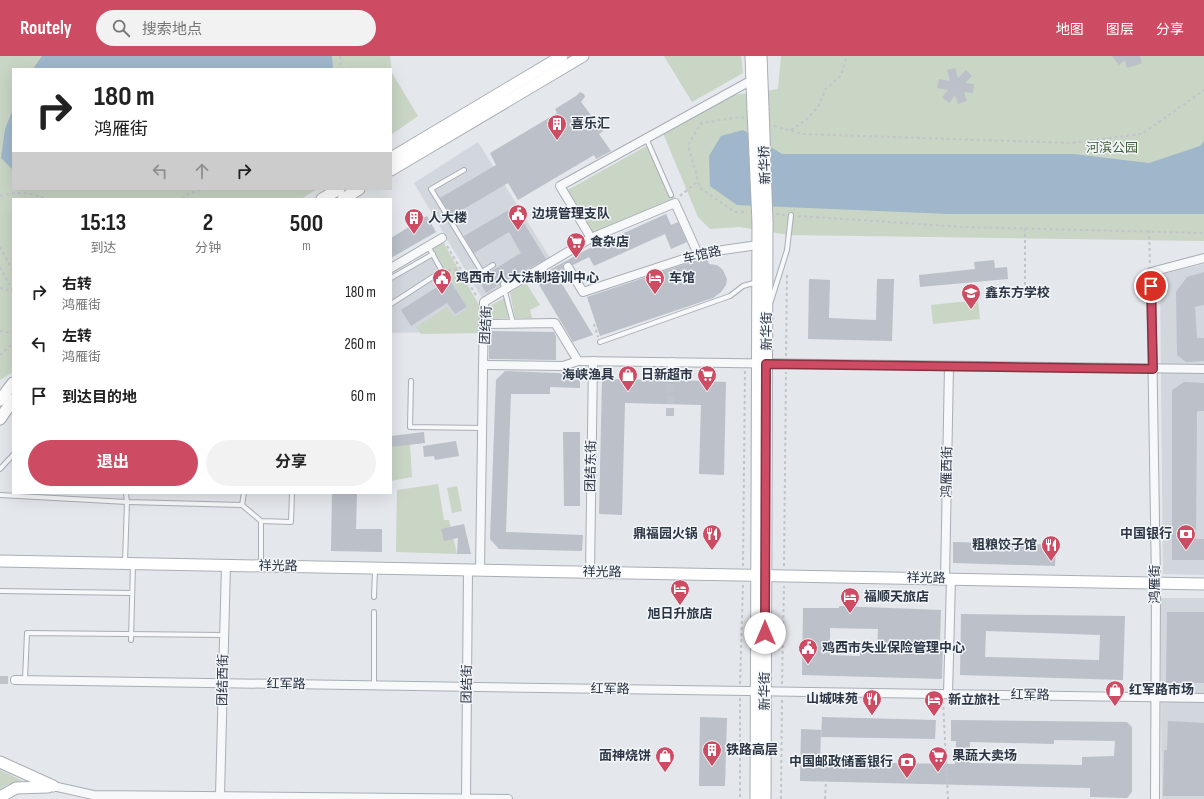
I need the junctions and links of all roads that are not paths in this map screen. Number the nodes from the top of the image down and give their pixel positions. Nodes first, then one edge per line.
1 (562, 56) edge
2 (583, 56) edge
3 (751, 56) edge
4 (761, 56) edge
5 (752, 80) junction
6 (754, 112) junction
7 (646, 138) junction
8 (392, 157) edge
9 (392, 169) edge
10 (464, 170) dead end
11 (337, 190) edge
12 (357, 190) edge
13 (671, 195) dead end
14 (324, 198) edge
15 (345, 198) edge
16 (791, 215) road end
17 (769, 219) junction
18 (442, 238) road end
19 (591, 238) junction
20 (758, 245) junction
21 (428, 246) junction
22 (433, 254) junction
23 (698, 254) junction
24 (1204, 258) edge
25 (493, 265) dead end
26 (392, 267) edge
27 (568, 268) dead end
28 (392, 277) edge
29 (758, 282) junction
30 (504, 286) junction
31 (392, 303) edge
32 (767, 314) junction
33 (513, 323) junction
34 (484, 324) junction
35 (600, 342) road end
36 (578, 361) junction
37 (593, 361) junction
38 (672, 362) junction
39 (762, 364) junction
40 (484, 365) junction
41 (949, 366) junction
42 (1153, 369) junction
43 (1204, 369) edge
44 (671, 378) tunnel mouth
45 (411, 381) dead end
46 (12, 384) edge
47 (0, 400) edge
48 (12, 401) edge
49 (0, 419) edge
50 (483, 428) junction
51 (12, 456) edge
52 (0, 469) edge
53 (126, 494) edge
54 (244, 494) edge
55 (292, 494) edge
56 (0, 495) edge
57 (127, 502) junction
58 (242, 505) junction
59 (261, 521) junction
60 (1, 563) edge
61 (129, 564) junction
62 (226, 565) junction
63 (260, 566) junction
64 (375, 568) junction
65 (468, 570) junction
66 (480, 570) junction
67 (590, 572) junction
68 (761, 575) junction
69 (948, 579) junction
70 (1156, 583) junction
71 (1204, 584) edge
72 (0, 591) edge
73 (132, 593) junction
74 (374, 597) dead end
75 (374, 612) dead end
76 (131, 634) junction
77 (224, 635) junction
78 (130, 640) dead end
79 (15, 680) tunnel mouth
80 (25, 680) junction
81 (224, 683) junction
82 (374, 685) junction
83 (466, 687) junction
84 (761, 691) junction
85 (945, 694) junction
86 (1155, 697) junction
87 (1204, 698) edge
88 (0, 762) edge
89 (52, 786) junction
90 (220, 795) junction
91 (0, 797) edge
92 (93, 797) edge
93 (298, 798) edge
94 (466, 799) edge
95 (508, 799) edge
96 (756, 799) edge
97 (765, 799) edge
98 (1155, 799) edge

1 - 8 street
2 - 9 street
3 - 5 street
4 - 6 street
5 - 6 street
5 - 7 street
6 - 17 street, 新华桥, bridge
7 - 13 lane
7 - 19 street
10 - 25 lane
11 - 14 street
12 - 15 street
16 - 32 lane
17 - 20 street, 新华街
17 - 32 street, 新华街
18 - 21 street
19 - 23 street, 团结街
19 - 30 street, 团结街
20 - 23 street, 车馆路
20 - 29 street, 新华街
21 - 22 lane
21 - 26 street
22 - 28 lane
22 - 31 lane
23 - 27 street, 车馆路
24 - 42 street, 鸿雁街
29 - 35 lane
29 - 39 street, 新华街
30 - 33 lane
30 - 34 street, 团结街
32 - 39 street, 新华街
33 - 34 street
33 - 36 street
34 - 40 street, 团结街
36 - 37 street
36 - 40 street
37 - 38 street
37 - 67 street, 团结东街
38 - 39 street
38 - 44 street
39 - 41 street
39 - 68 street, 新华街
40 - 50 street, 团结街
41 - 42 street
41 - 69 street, 鸿雁西街
42 - 43 street
42 - 70 street, 鸿雁街
45 - 50 lane
46 - 47 street
48 - 49 street
50 - 66 street, 团结街
51 - 52 lane
53 - 57 lane
54 - 58 lane
55 - 59 lane
56 - 57 lane
57 - 58 lane
57 - 61 lane
58 - 59 lane
59 - 63 lane
60 - 61 street, 祥光路
61 - 62 street, 祥光路
61 - 73 lane
62 - 63 street, 祥光路
62 - 77 street, 团结西街
63 - 64 street, 祥光路
64 - 65 street, 祥光路
64 - 74 lane
65 - 66 street, 祥光路
65 - 83 street, 团结街
66 - 67 street, 祥光路
67 - 68 street, 祥光路
68 - 69 street, 祥光路
68 - 84 street, 新华街
69 - 70 street, 祥光路
69 - 85 street, 鸿雁西街
70 - 71 street, 祥光路
70 - 86 street, 鸿雁街
72 - 73 lane
73 - 76 lane
75 - 82 lane
76 - 77 lane
76 - 78 lane
76 - 80 lane
77 - 81 street, 团结西街
79 - 80 street, 红军路
80 - 81 street, 红军路
81 - 82 street, 红军路
81 - 90 street, 团结西街
82 - 83 street, 红军路
83 - 84 street, 红军路
83 - 94 street, 团结街
84 - 85 street, 红军路
84 - 96 street, 新华街
84 - 97 street, 新华街
85 - 86 street, 红军路
86 - 87 street, 红军路
86 - 98 street, 鸿雁街
88 - 89 street
89 - 91 street
89 - 92 street
90 - 92 street
90 - 93 street
93 - 94 street
94 - 95 street

